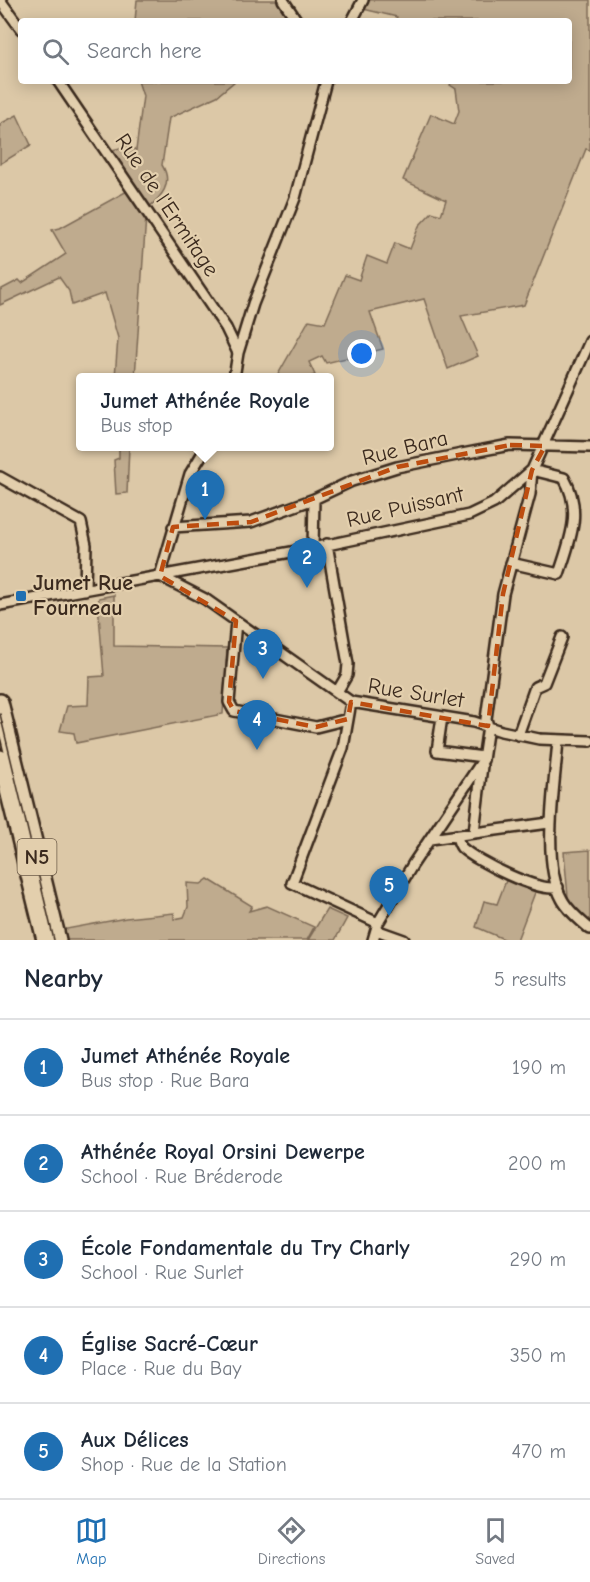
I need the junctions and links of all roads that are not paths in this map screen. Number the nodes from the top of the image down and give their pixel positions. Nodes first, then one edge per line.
1 (0, 0) edge
2 (283, 0) edge
3 (363, 0) edge
4 (295, 18) edge
5 (354, 18) edge
6 (18, 25) edge
7 (60, 84) edge
8 (325, 84) edge
9 (590, 342) edge
10 (238, 353) junction
11 (235, 373) edge
12 (545, 446) junction
13 (590, 447) edge
14 (204, 451) edge
15 (532, 470) junction
16 (0, 477) edge
17 (314, 499) junction
18 (174, 527) junction
19 (327, 544) junction
20 (313, 548) junction
21 (511, 563) junction
22 (160, 576) junction
23 (85, 590) junction
24 (0, 605) edge
25 (236, 621) junction
26 (562, 637) dead end
27 (337, 692) junction
28 (0, 702) edge
29 (351, 702) junction
30 (442, 717) junction
31 (348, 719) junction
32 (488, 726) junction
33 (518, 735) junction
34 (558, 740) junction
35 (590, 741) edge
36 (0, 758) edge
37 (483, 759) junction
38 (549, 823) junction
39 (474, 832) junction
40 (456, 835) junction
41 (430, 839) junction
42 (558, 887) junction
43 (377, 927) junction
44 (590, 929) edge
45 (51, 936) edge
46 (373, 940) edge
47 (404, 940) edge

1 - 6 street
2 - 4 street
3 - 5 street
7 - 10 street, Rue de l'Ermitage
8 - 10 street
9 - 12 street, Rue Puissant
10 - 11 street
12 - 13 street, Rue Bara
12 - 15 street, Rue Puissant
12 - 17 street, Rue Bara
14 - 18 street
15 - 19 street, Rue Puissant
15 - 21 street
15 - 21 street
16 - 23 street
17 - 18 street, Rue Bara
17 - 20 street, Rue Puissant
18 - 22 street
19 - 20 street, Rue Puissant
19 - 27 street
20 - 22 street, Rue Puissant
21 - 32 street
22 - 23 street, Rue Puissant
22 - 25 street, Rue Surlet
23 - 24 street, Rue Puissant
25 - 27 street, Rue Surlet
25 - 31 street
26 - 33 street
27 - 29 street, Rue Surlet
28 - 45 main road, N5
29 - 30 street, Rue Surlet
29 - 31 street
30 - 32 street, Rue Surlet
30 - 37 street
31 - 43 street
32 - 33 street, Rue Surlet
32 - 37 street
33 - 34 street, Rue Surlet
34 - 35 street, Rue Surlet
34 - 38 street
36 - 45 main road, N5
37 - 39 street
37 - 41 street
38 - 39 street
38 - 42 street
39 - 40 street
40 - 41 street
40 - 42 street
41 - 43 street
42 - 44 street
43 - 46 street
43 - 47 street

